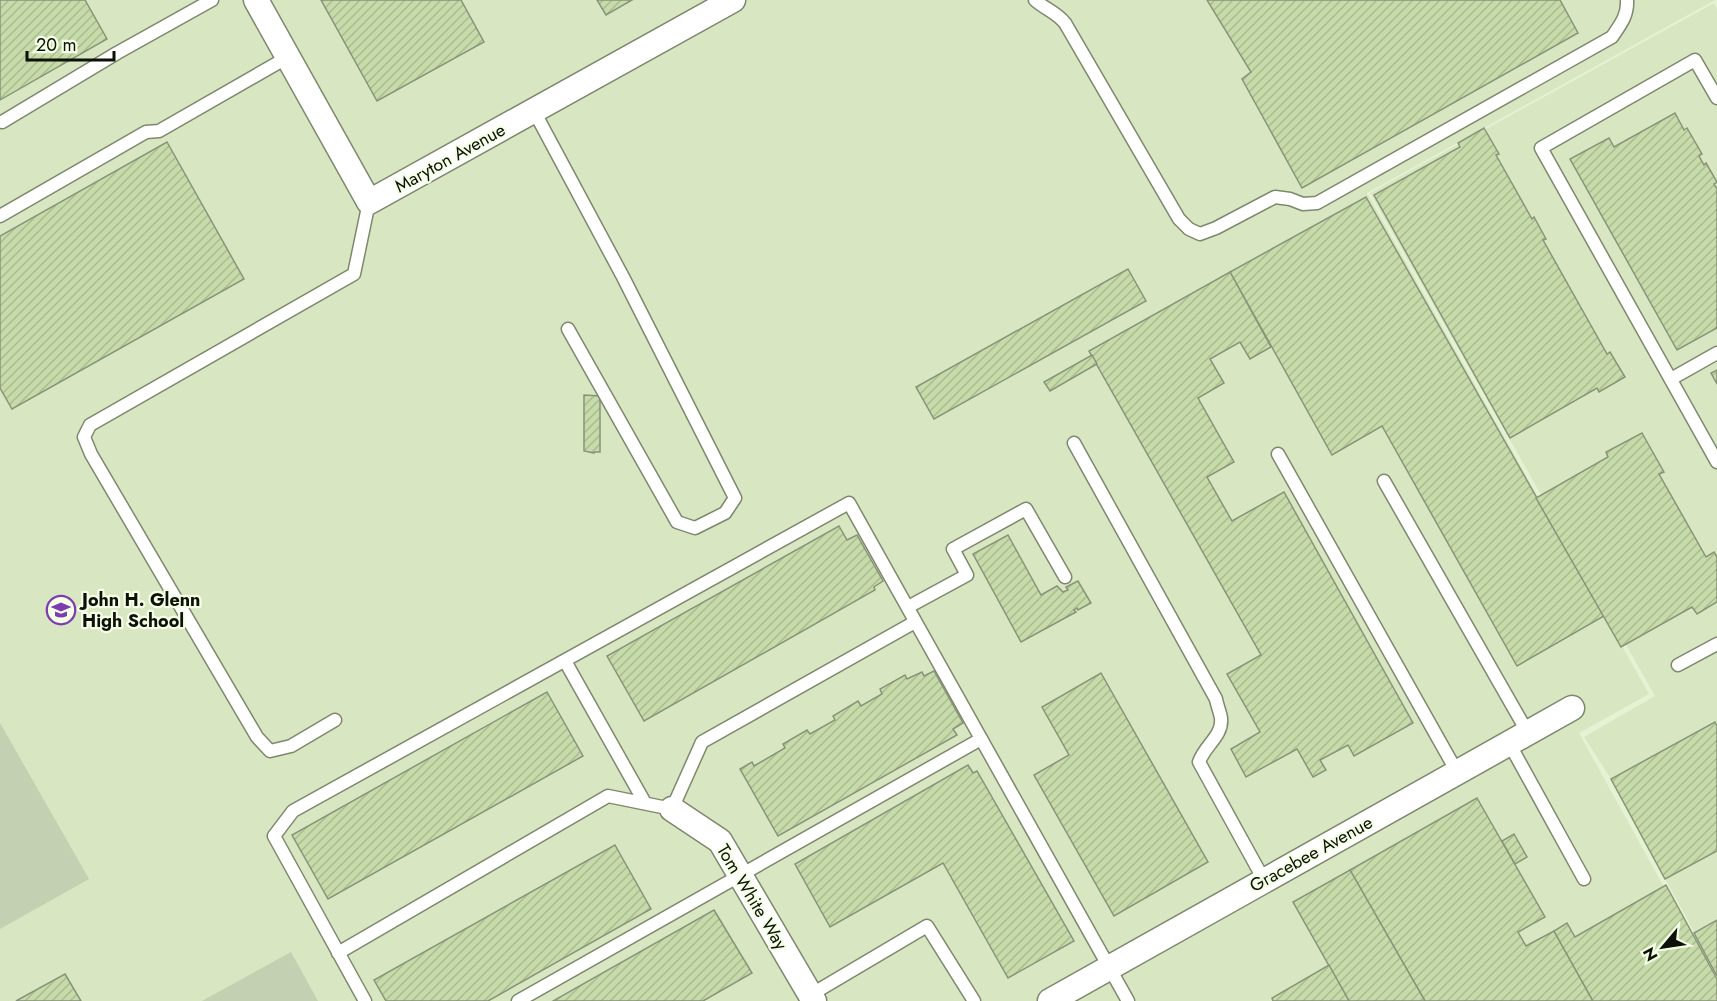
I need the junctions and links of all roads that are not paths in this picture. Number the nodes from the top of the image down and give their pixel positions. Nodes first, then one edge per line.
1 (212, 0) edge
2 (256, 0) edge
3 (733, 0) edge
4 (1035, 0) edge
5 (1627, 0) edge
6 (288, 57) junction
7 (1717, 98) edge
8 (534, 111) junction
9 (2, 122) dead end
10 (369, 202) junction
11 (0, 216) edge
12 (568, 329) dead end
13 (1717, 353) edge
14 (1671, 379) junction
15 (1074, 443) dead end
16 (1278, 454) dead end
17 (1717, 462) edge
18 (1384, 481) dead end
19 (1065, 577) dead end
20 (908, 608) junction
21 (915, 621) junction
22 (1717, 644) edge
23 (565, 661) junction
24 (1678, 665) dead end
25 (1572, 708) dead end
26 (335, 720) dead end
27 (1518, 738) junction
28 (981, 739) junction
29 (1457, 772) junction
30 (645, 803) junction
31 (672, 809) junction
32 (740, 875) junction
33 (1584, 879) dead end
34 (1264, 880) junction
35 (339, 953) junction
36 (1109, 968) junction
37 (809, 999) edge
38 (365, 1001) edge
39 (518, 1001) edge
40 (974, 1001) edge
41 (1050, 1001) edge
42 (1128, 1001) edge

1 - 9 lane
2 - 6 street
3 - 8 street, Maryton Avenue
4 - 5 lane
6 - 10 street
6 - 11 lane
7 - 14 lane
8 - 10 street, Maryton Avenue
8 - 12 lane
10 - 26 lane
13 - 14 lane
14 - 17 lane
15 - 34 lane
16 - 29 lane
18 - 27 lane
19 - 20 lane
20 - 21 lane
20 - 23 lane
21 - 28 lane
21 - 31 lane
22 - 24 lane
23 - 30 lane
23 - 35 lane
25 - 27 street, Gracebee Avenue
27 - 29 street, Gracebee Avenue
27 - 33 lane
28 - 32 lane
28 - 36 lane
29 - 34 street, Gracebee Avenue
30 - 31 lane
30 - 35 lane
31 - 32 street, Tom White Way
32 - 37 street, Tom White Way
32 - 39 lane
34 - 36 street, Gracebee Avenue
35 - 38 lane
36 - 41 street, Gracebee Avenue
36 - 42 lane
37 - 40 lane

